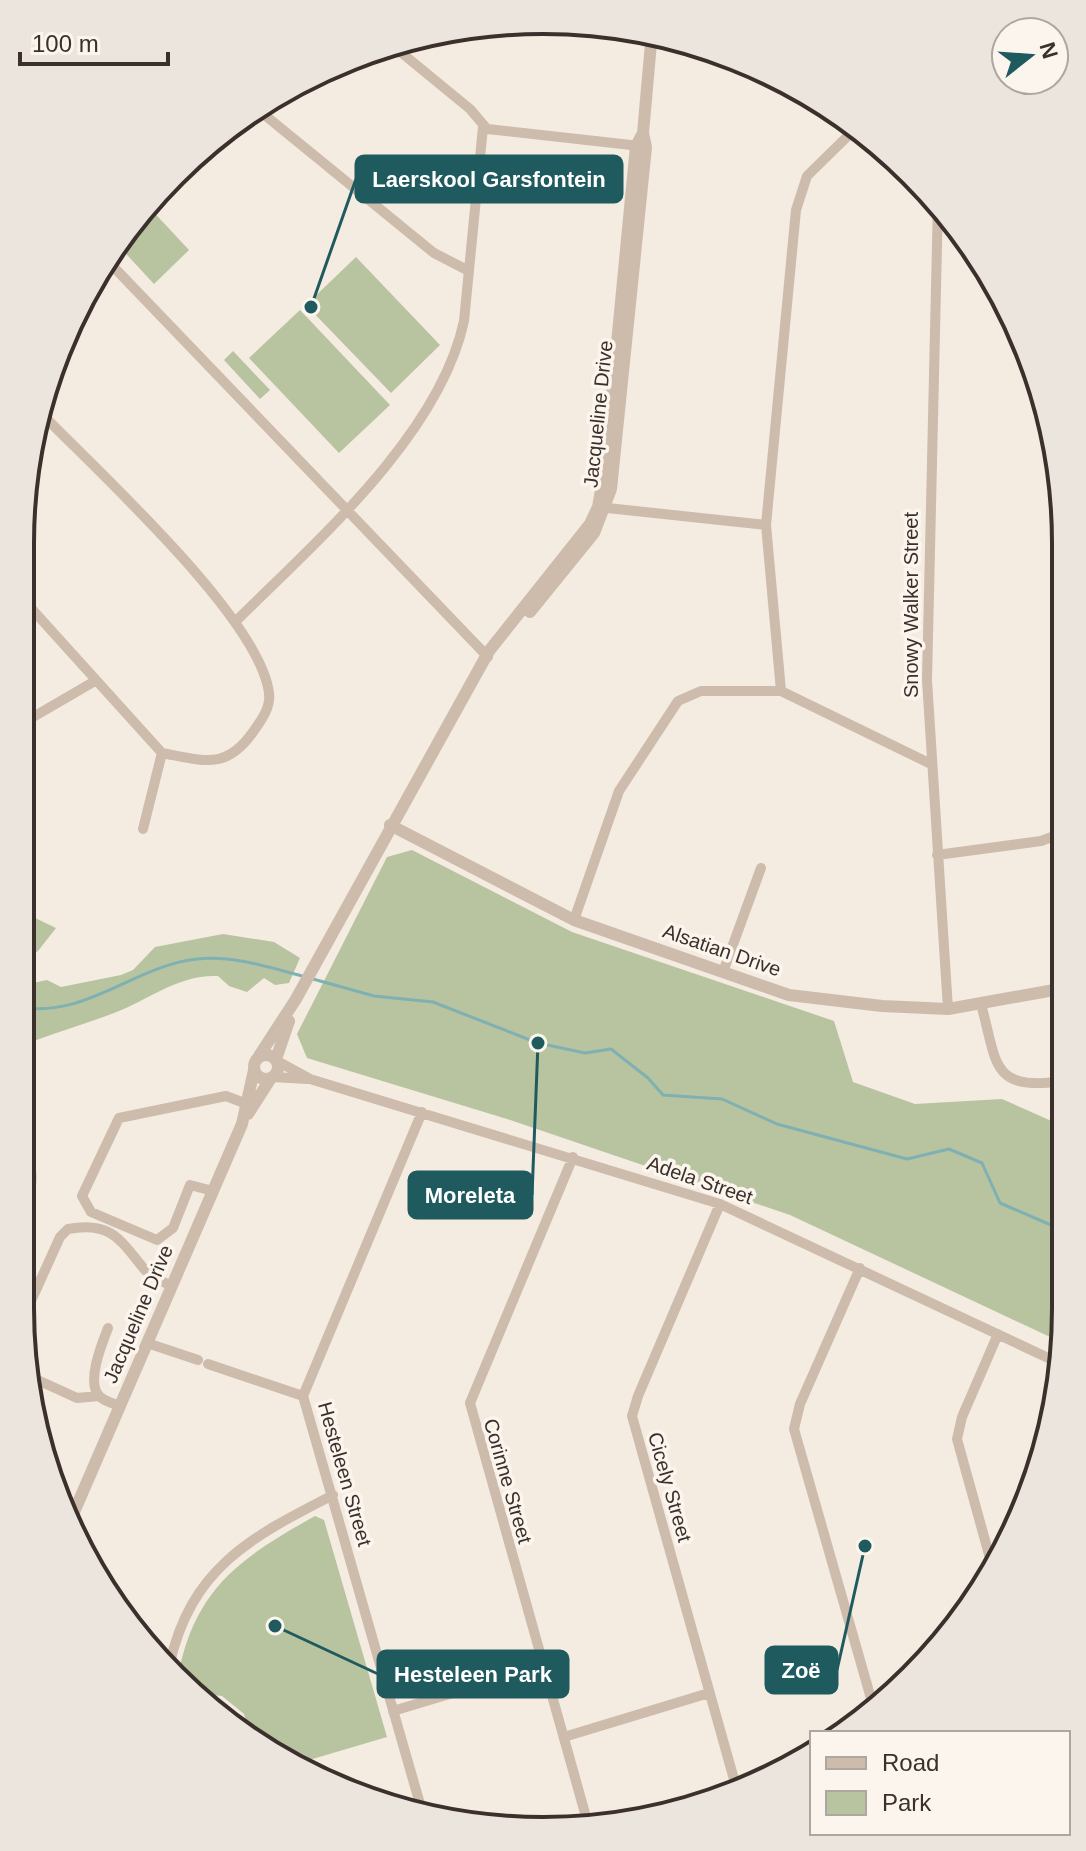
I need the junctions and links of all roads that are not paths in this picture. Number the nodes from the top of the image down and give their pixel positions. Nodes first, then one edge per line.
1 (651, 46) edge
2 (402, 54) edge
3 (266, 116) edge
4 (483, 127) junction
5 (848, 136) edge
6 (641, 147) junction
7 (937, 220) edge
8 (115, 268) edge
9 (469, 271) junction
10 (49, 421) edge
11 (602, 508) junction
12 (346, 510) junction
13 (766, 525) junction
14 (34, 612) edge
15 (236, 621) junction
16 (488, 657) junction
17 (95, 681) junction
18 (781, 691) junction
19 (34, 714) edge
20 (162, 753) junction
21 (931, 764) junction
22 (390, 825) junction
23 (143, 829) dead end
24 (1052, 837) edge
25 (937, 855) junction
26 (761, 868) dead end
27 (574, 920) junction
28 (723, 972) junction
29 (1052, 990) edge
30 (299, 993) junction
31 (981, 1004) junction
32 (948, 1009) junction
33 (259, 1056) junction
34 (276, 1060) junction
35 (254, 1070) junction
36 (271, 1078) junction
37 (310, 1079) junction
38 (1052, 1082) edge
39 (247, 1104) junction
40 (422, 1112) junction
41 (242, 1124) junction
42 (573, 1157) junction
43 (213, 1191) junction
44 (720, 1204) junction
45 (860, 1268) junction
46 (172, 1286) junction
47 (34, 1294) edge
48 (108, 1328) dead end
49 (998, 1334) junction
50 (147, 1343) junction
51 (1049, 1358) edge
52 (39, 1381) edge
53 (99, 1396) junction
54 (303, 1396) junction
55 (120, 1406) junction
56 (333, 1495) junction
57 (75, 1507) edge
58 (989, 1553) edge
59 (173, 1657) edge
60 (542, 1666) junction
61 (709, 1693) junction
62 (871, 1698) edge
63 (393, 1711) junction
64 (564, 1737) junction
65 (736, 1779) edge
66 (419, 1802) edge
67 (586, 1815) edge

1 - 6 street, Jacqueline Drive
2 - 4 street
3 - 9 street
4 - 6 street
4 - 9 street
5 - 13 street
6 - 11 street, Jacqueline Drive
7 - 21 street, Snowy Walker Street
8 - 12 street
9 - 12 street
10 - 15 street
11 - 13 street
11 - 16 street, Jacqueline Drive
12 - 15 street
12 - 16 street
13 - 18 street
14 - 17 street
15 - 20 street
16 - 22 street, Jacqueline Drive
17 - 19 street
17 - 20 street
18 - 21 street
18 - 27 street
20 - 23 street
21 - 25 street, Snowy Walker Street
22 - 27 street, Alsatian Drive
22 - 30 street, Jacqueline Drive
24 - 25 street
25 - 32 street, Snowy Walker Street
26 - 28 street
27 - 28 street, Alsatian Drive
28 - 32 street, Alsatian Drive
29 - 31 street, Alsatian Drive
30 - 33 street, Jacqueline Drive
30 - 34 street, Jacqueline Drive
31 - 32 street, Alsatian Drive
31 - 38 street
33 - 34 street
33 - 35 street
34 - 36 street
34 - 37 street, Adela Street
35 - 36 street
35 - 39 street, Jacqueline Drive
36 - 37 street, Adela Street
36 - 41 street, Jacqueline Drive
37 - 40 street, Adela Street
39 - 41 street, Jacqueline Drive
39 - 43 street
40 - 42 street, Adela Street
40 - 54 street, Hesteleen Street
41 - 43 street, Jacqueline Drive
42 - 44 street, Adela Street
42 - 60 street, Corinne Street
43 - 46 street, Jacqueline Drive
44 - 45 street, Adela Street
44 - 61 street, Cicely Street
45 - 49 street, Adela Street
45 - 62 street
46 - 47 street
46 - 50 street, Jacqueline Drive
48 - 53 street
49 - 51 street, Adela Street
49 - 58 street
50 - 54 street
50 - 55 street, Jacqueline Drive
52 - 53 street
53 - 55 street
54 - 56 street, Hesteleen Street
55 - 57 street, Jacqueline Drive
56 - 59 street
56 - 63 street, Hesteleen Street
60 - 63 street
60 - 64 street, Corinne Street
61 - 64 street
61 - 65 street, Cicely Street
63 - 66 street, Hesteleen Street
64 - 67 street, Corinne Street

